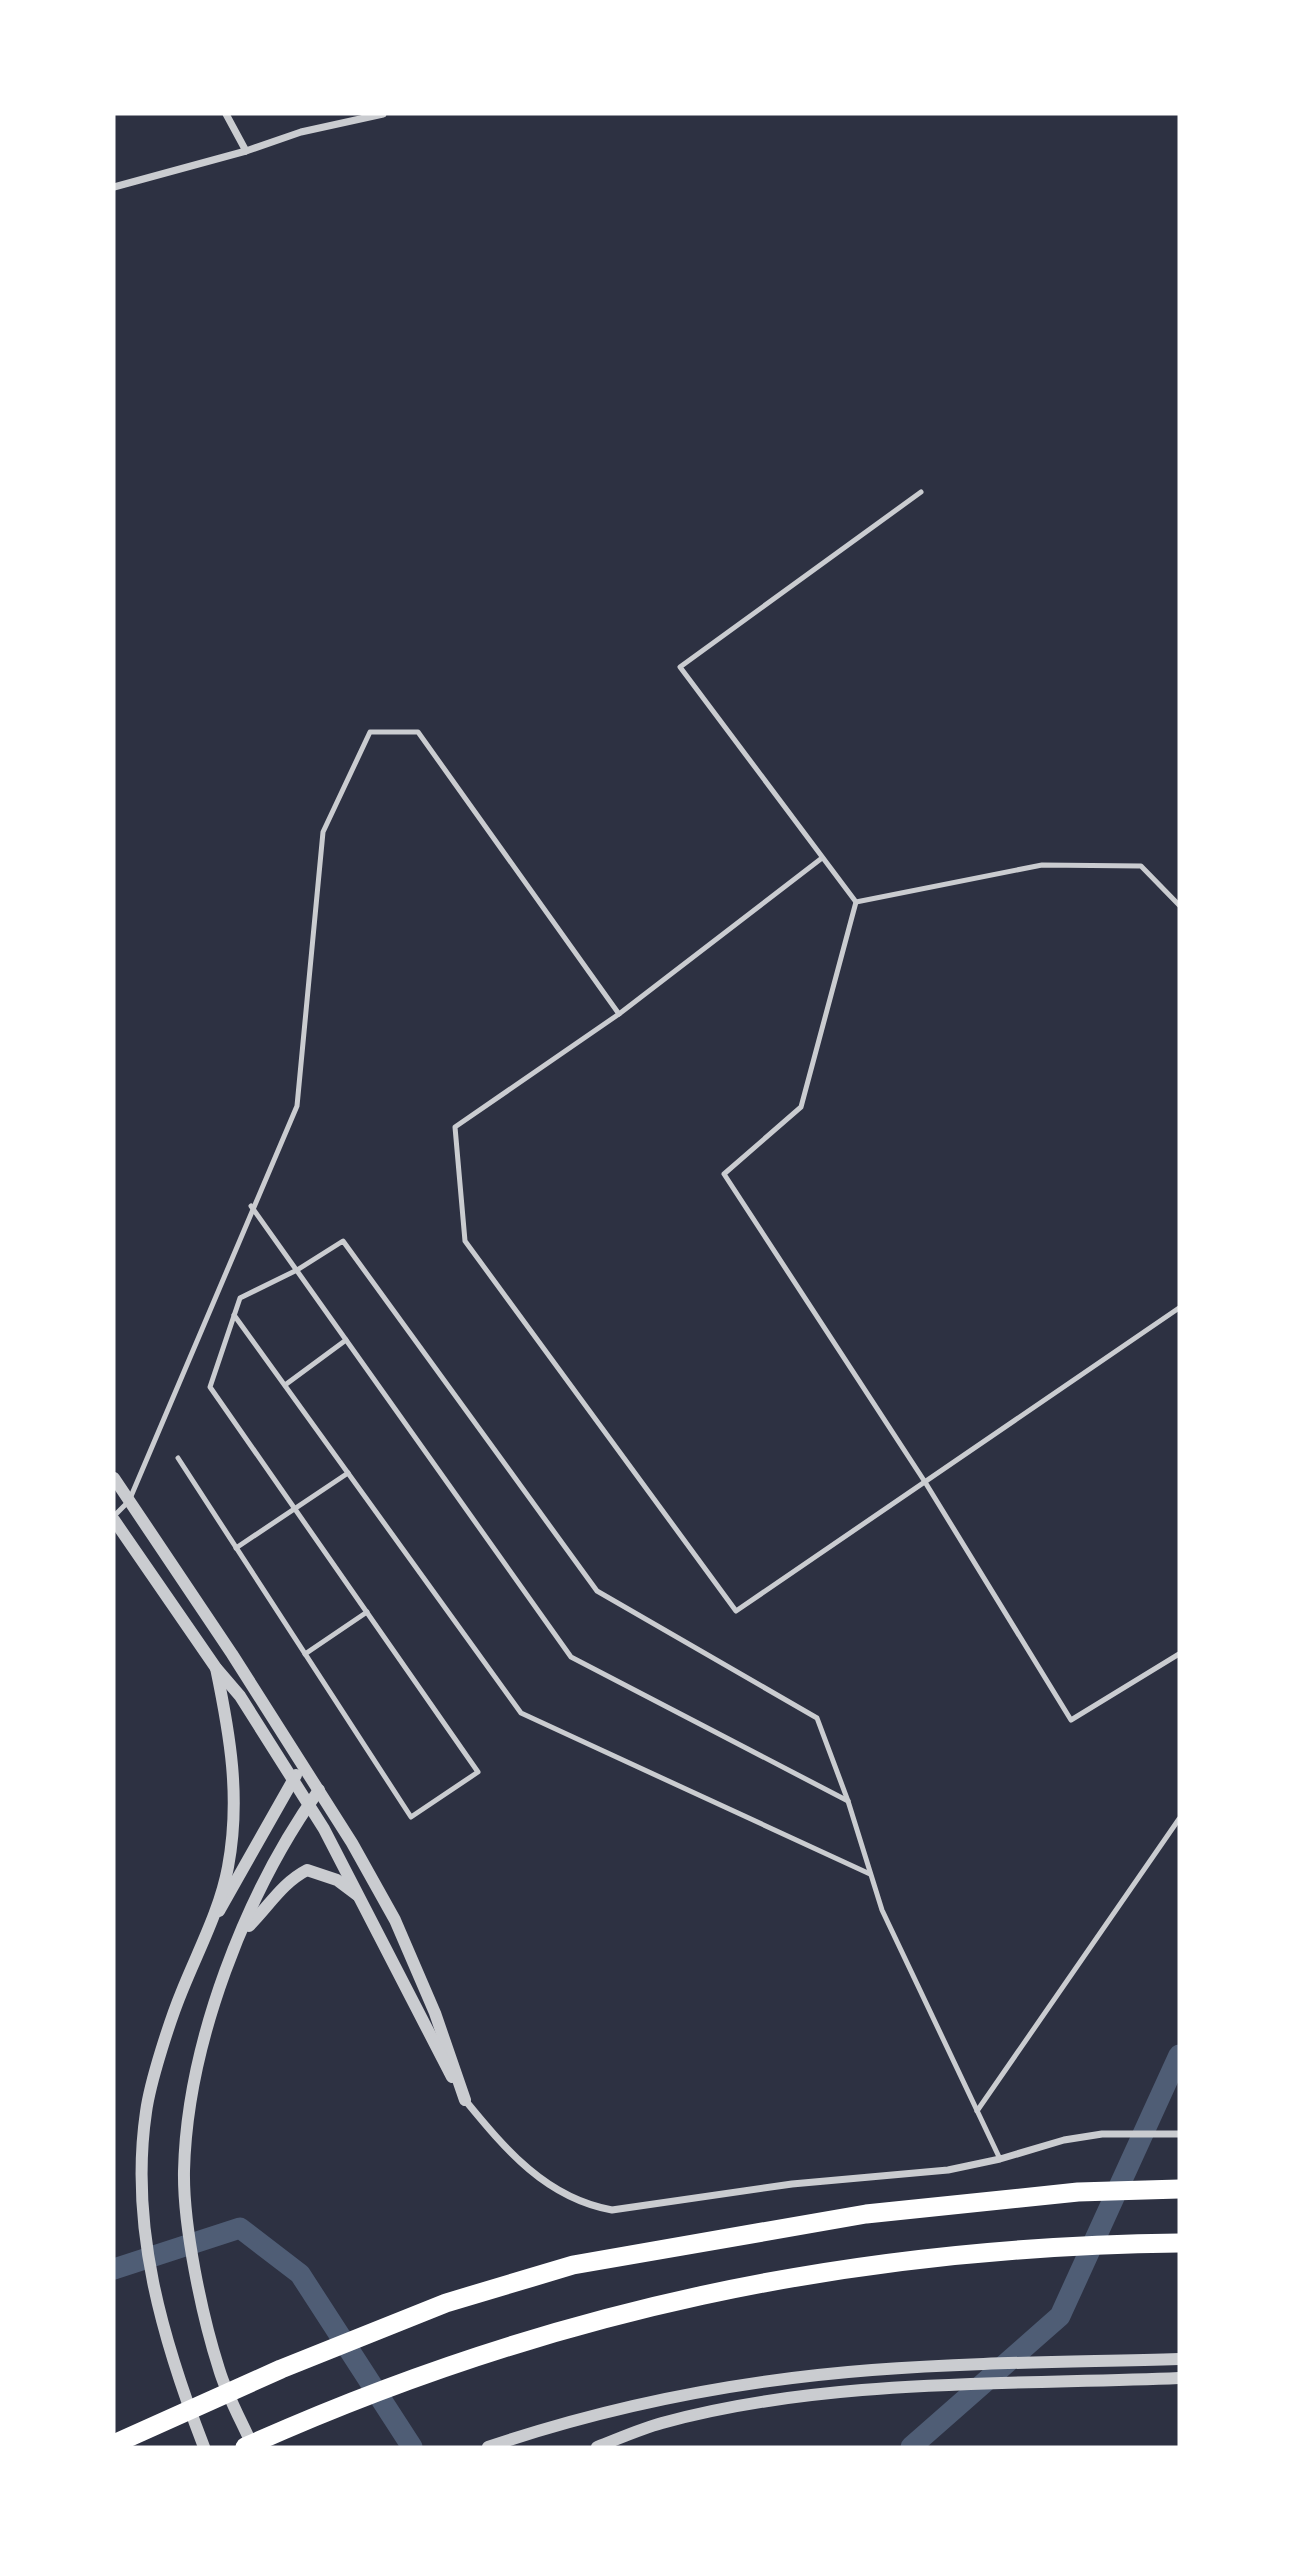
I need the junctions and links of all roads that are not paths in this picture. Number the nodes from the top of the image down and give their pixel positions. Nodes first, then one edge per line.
1 (226, 114) edge
2 (383, 114) edge
3 (246, 151) junction
4 (114, 187) edge
5 (922, 492) dead end
6 (822, 858) junction
7 (856, 902) junction
8 (1179, 905) edge
9 (619, 1014) junction
10 (251, 1206) junction
11 (297, 1270) junction
12 (1179, 1308) edge
13 (234, 1315) junction
14 (346, 1340) junction
15 (285, 1385) junction
16 (178, 1458) dead end
17 (348, 1473) junction
18 (114, 1478) edge
19 (925, 1482) junction
20 (129, 1501) junction
21 (294, 1508) junction
22 (114, 1518) edge
23 (236, 1548) junction
24 (367, 1612) junction
25 (305, 1654) junction
26 (1179, 1654) edge
27 (216, 1668) junction
28 (304, 1768) junction
29 (292, 1779) junction
30 (319, 1790) junction
31 (848, 1801) junction
32 (309, 1804) junction
33 (1179, 1819) edge
34 (870, 1874) junction
35 (362, 1898) junction
36 (207, 1932) junction
37 (241, 1934) junction
38 (466, 2100) junction
39 (977, 2112) junction
40 (1179, 2134) edge
41 (1000, 2159) junction
42 (1179, 2189) edge
43 (1179, 2243) edge
44 (1179, 2359) edge
45 (1179, 2378) edge
46 (114, 2444) edge
47 (204, 2447) edge
48 (245, 2447) edge
49 (253, 2447) edge
50 (488, 2447) edge
51 (597, 2447) edge

1 - 3 street
2 - 3 street
3 - 4 street
5 - 6 lane
6 - 7 lane
6 - 9 lane
7 - 8 lane
7 - 19 lane
9 - 10 lane
9 - 19 lane
10 - 11 lane
10 - 20 lane
11 - 13 lane
11 - 14 lane
11 - 31 lane
12 - 19 lane
13 - 15 lane
13 - 21 lane
14 - 15 lane
14 - 31 lane
15 - 17 lane
16 - 23 lane
17 - 21 lane
17 - 34 lane
18 - 20 street
19 - 26 lane
20 - 22 lane
20 - 28 street
21 - 23 lane
21 - 24 lane
22 - 27 street
23 - 25 lane
24 - 25 lane
24 - 25 lane
27 - 29 street
27 - 36 street
28 - 29 street
28 - 30 street
29 - 32 street
29 - 36 street
30 - 32 street
30 - 38 street
31 - 34 lane
32 - 35 street
32 - 37 street
33 - 39 lane
34 - 39 lane
35 - 37 street
35 - 38 street
36 - 47 street
37 - 49 street
38 - 41 street
39 - 41 lane
40 - 41 street
42 - 46 highway
43 - 48 highway
44 - 50 street
45 - 51 street

